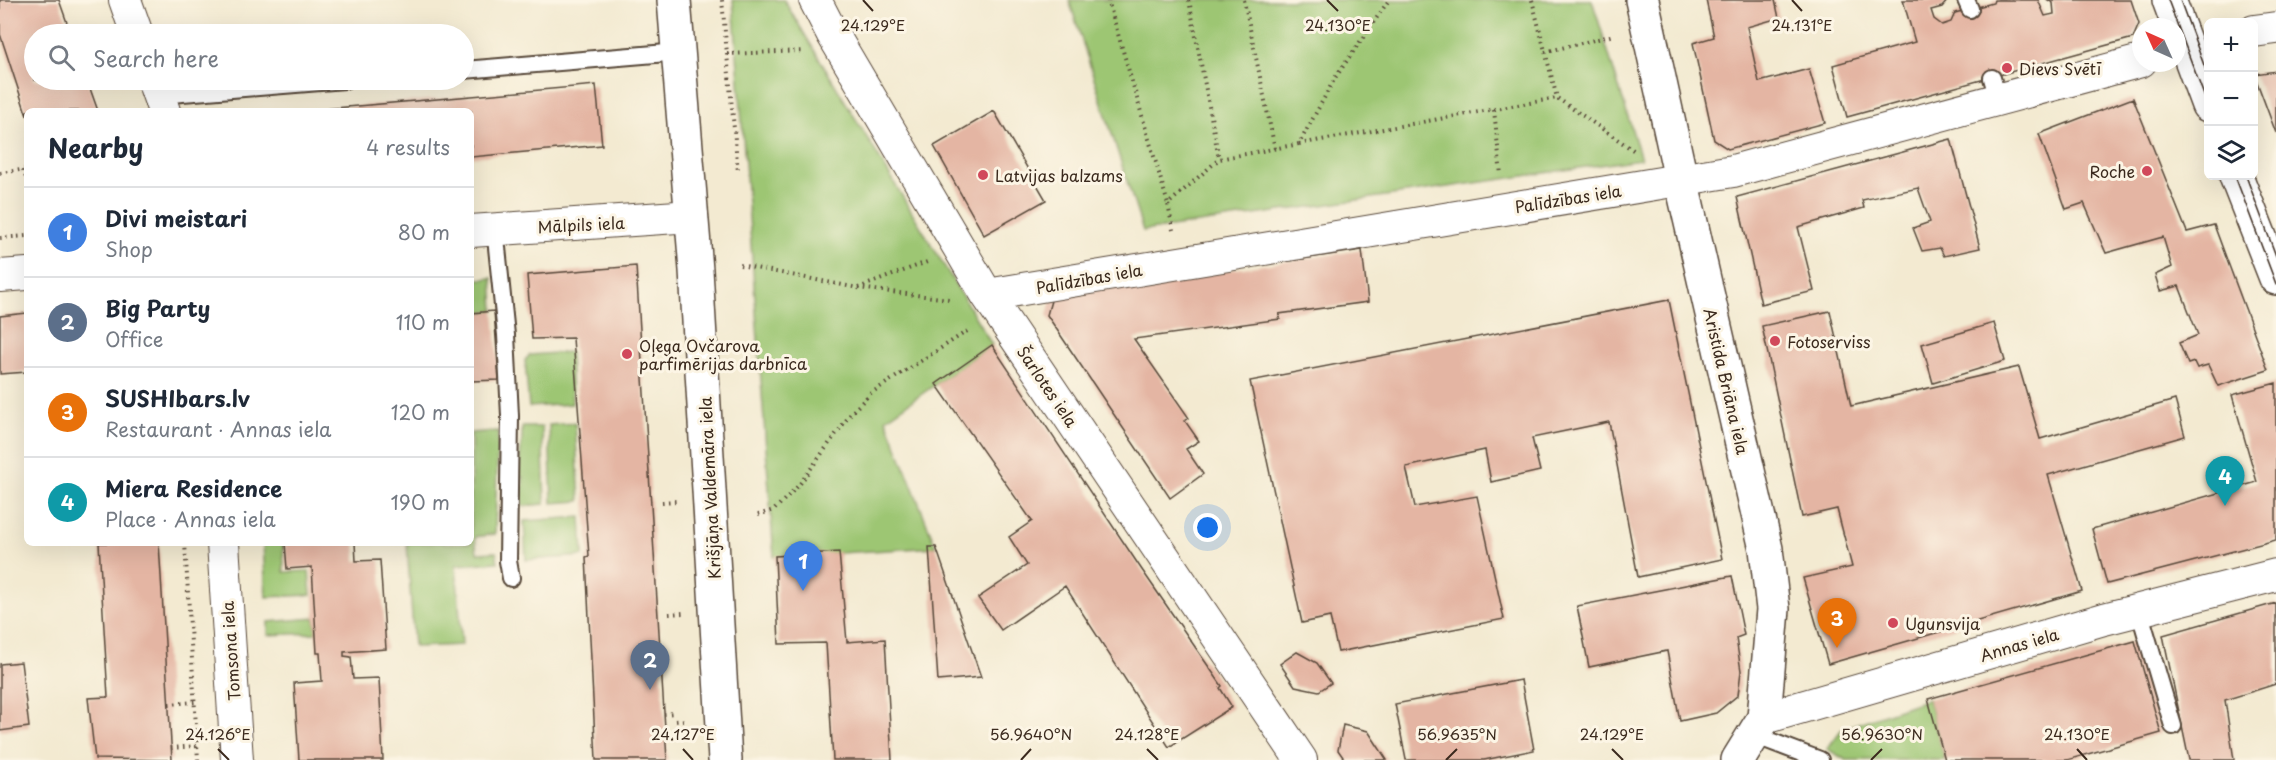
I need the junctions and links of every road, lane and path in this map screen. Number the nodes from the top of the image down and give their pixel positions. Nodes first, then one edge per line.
1 (125, 0) edge
2 (674, 0) edge
3 (722, 0) edge
4 (815, 0) edge
5 (1108, 0) edge
6 (1189, 0) edge
7 (1245, 0) edge
8 (1389, 0) edge
9 (1532, 0) edge
10 (1642, 0) edge
11 (2169, 0) edge
12 (133, 24) edge
13 (2276, 28) edge
14 (2258, 30) edge
15 (1616, 35) dead end
16 (2191, 47) edge
17 (808, 51) dead end
18 (679, 52) junction
19 (1545, 52) junction
20 (727, 54) junction
21 (2132, 63) edge
22 (474, 69) edge
23 (220, 90) edge
24 (2204, 91) edge
25 (158, 95) edge
26 (1557, 98) junction
27 (1494, 110) junction
28 (1299, 144) junction
29 (1275, 149) junction
30 (1644, 157) dead end
31 (1219, 159) junction
32 (24, 169) edge
33 (738, 172) dead end
34 (0, 173) edge
35 (1681, 179) junction
36 (2238, 180) edge
37 (1168, 204) junction
38 (1505, 208) junction
39 (692, 216) junction
40 (483, 230) edge
41 (24, 236) edge
42 (0, 238) edge
43 (934, 260) dead end
44 (1180, 263) junction
45 (740, 265) dead end
46 (24, 274) edge
47 (0, 276) edge
48 (2276, 278) edge
49 (858, 288) junction
50 (980, 299) junction
51 (758, 515) dead end
52 (185, 546) edge
53 (223, 546) edge
54 (2276, 575) edge
55 (511, 578) dead end
56 (2139, 610) junction
57 (664, 714) dead end
58 (675, 714) dead end
59 (2173, 726) dead end
60 (666, 738) dead end
61 (676, 738) dead end
62 (1752, 738) edge
63 (198, 760) edge
64 (237, 760) edge
65 (726, 760) edge
66 (1301, 760) edge
67 (1820, 760) edge

1 - 12 street
2 - 18 street, Krišjāņa Valdemāra iela
3 - 20 path
4 - 50 street, Šarlotes iela
5 - 37 path
6 - 31 path
7 - 29 path
8 - 28 path
9 - 19 path
10 - 35 street, Aristida Briāna iela
11 - 16 street
13 - 14 street
15 - 19 path
16 - 24 street
17 - 20 path
18 - 22 lane
18 - 39 street, Krišjāņa Valdemāra iela
19 - 26 path
20 - 33 path
21 - 35 street, Palīdzības iela
23 - 25 lane
26 - 27 path
26 - 30 path
27 - 28 path
27 - 38 path
28 - 29 path
29 - 31 path
31 - 37 path
32 - 34 path
35 - 38 street, Palīdzības iela
35 - 62 street, Aristida Briāna iela
36 - 48 street
37 - 44 path
38 - 44 street, Palīdzības iela
39 - 40 street, Mālpils iela
39 - 65 street, Krišjāņa Valdemāra iela
40 - 55 lane
41 - 42 path
43 - 49 path
44 - 50 street, Palīdzības iela
45 - 49 path
46 - 47 street
49 - 50 path
50 - 51 path
50 - 66 street, Šarlotes iela
52 - 63 path
53 - 64 street, Tomsona iela
54 - 56 street, Annas iela
56 - 59 lane
56 - 62 street, Annas iela
57 - 58 path
60 - 61 path
62 - 67 lane

